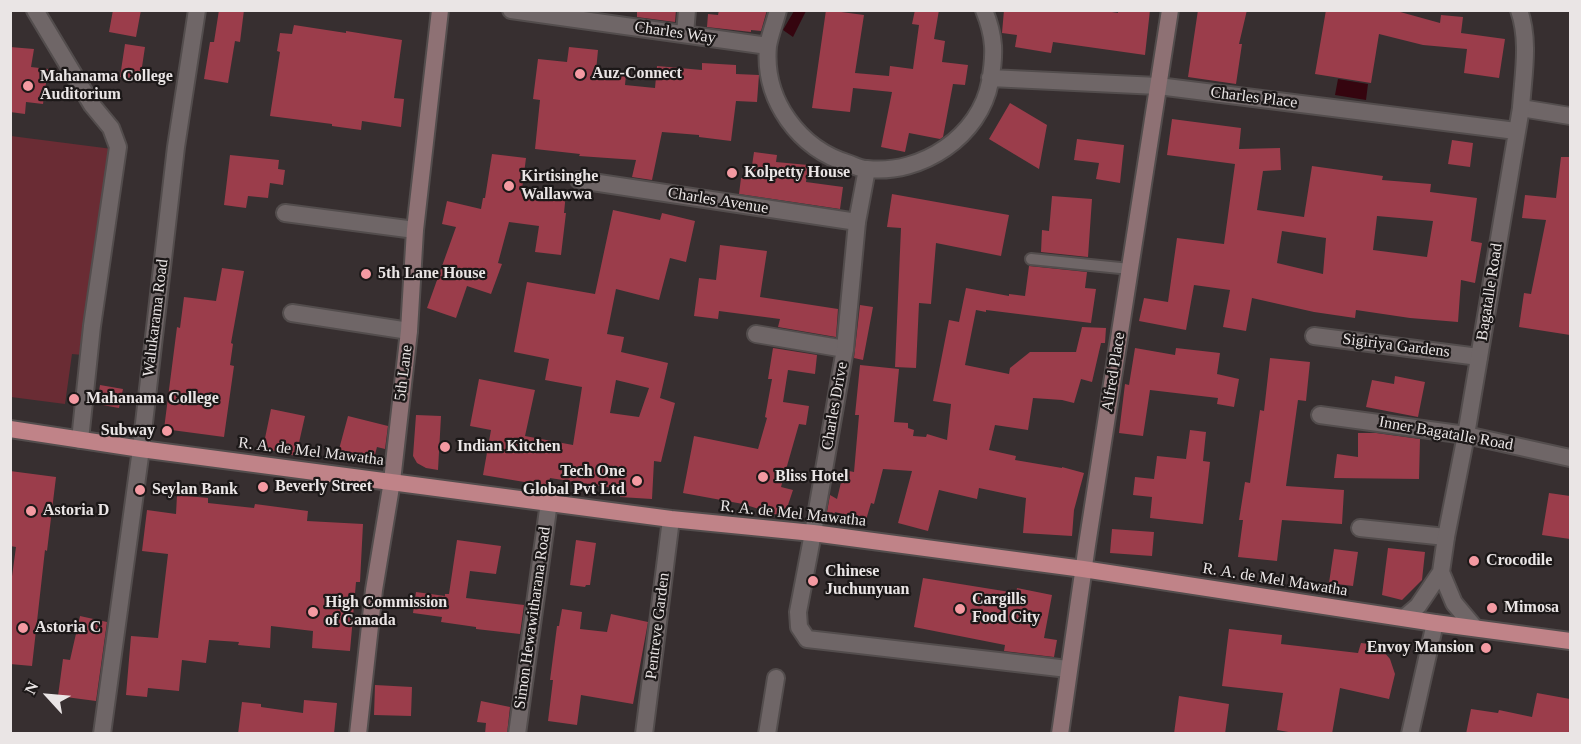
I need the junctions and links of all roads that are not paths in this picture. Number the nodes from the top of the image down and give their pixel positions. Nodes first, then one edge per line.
1 (35, 10) edge
2 (197, 10) edge
3 (440, 10) edge
4 (511, 10) edge
5 (687, 10) edge
6 (778, 10) edge
7 (984, 10) edge
8 (1170, 10) edge
9 (1519, 10) edge
10 (554, 13) edge
11 (685, 34) junction
12 (768, 46) junction
13 (990, 78) junction
14 (1158, 86) junction
15 (1521, 108) junction
16 (1570, 116) edge
17 (1516, 131) junction
18 (867, 170) junction
19 (579, 180) dead end
20 (285, 213) dead end
21 (857, 222) junction
22 (415, 231) junction
23 (1031, 259) dead end
24 (1130, 269) junction
25 (292, 313) dead end
26 (409, 331) junction
27 (756, 334) dead end
28 (1314, 336) dead end
29 (845, 349) junction
30 (1479, 357) junction
31 (1320, 415) dead end
32 (10, 429) edge
33 (1466, 435) junction
34 (80, 440) junction
35 (141, 449) junction
36 (1570, 458) edge
37 (392, 481) junction
38 (549, 502) junction
39 (671, 519) junction
40 (1360, 528) dead end
41 (813, 533) junction
42 (1446, 537) junction
43 (1083, 568) junction
44 (1442, 572) junction
45 (1404, 618) junction
46 (1436, 623) junction
47 (1475, 628) junction
48 (1570, 642) edge
49 (1068, 669) junction
50 (776, 678) dead end
51 (102, 734) edge
52 (357, 734) edge
53 (518, 734) edge
54 (644, 734) edge
55 (768, 734) edge
56 (1060, 734) edge
57 (1410, 734) edge

1 - 34 street
2 - 35 street, Walukarama Road
3 - 22 main road, 5th Lane
4 - 10 street, Charles Way
5 - 11 street
6 - 12 street
7 - 13 street
8 - 14 main road, Alfred Place
9 - 15 street, Bagatalle Road
10 - 11 street, Charles Way
11 - 12 street, Charles Way
12 - 18 street
13 - 14 street, Charles Place
13 - 18 street
14 - 17 street, Charles Place
14 - 24 main road, Alfred Place
15 - 16 street
15 - 17 street, Bagatalle Road
17 - 30 street, Bagatalle Road
18 - 21 street, Charles Drive
19 - 21 street, Charles Avenue
20 - 22 street
21 - 29 street, Charles Drive
22 - 26 main road, 5th Lane
23 - 24 lane
24 - 43 main road, Alfred Place
25 - 26 street
26 - 37 main road, 5th Lane
27 - 29 street
28 - 30 street, Sigiriya Gardens
29 - 41 street, Charles Drive
30 - 33 street, Bagatalle Road
31 - 33 street, Inner Bagatalle Road
32 - 34 highway, R. A. de Mel Mawatha
33 - 36 street, Inner Bagatalle Road
33 - 42 street, Bagatalle Road
34 - 35 highway, R. A. de Mel Mawatha
35 - 37 highway, R. A. de Mel Mawatha
35 - 51 street, Walukarama Road
37 - 38 highway, R. A. de Mel Mawatha
37 - 52 main road, 5th Lane
38 - 39 highway, R. A. de Mel Mawatha
38 - 53 street, Simon Hewawitharana Road
39 - 41 highway, R. A. de Mel Mawatha
39 - 54 street, Pentreve Garden
40 - 42 street
41 - 43 highway, R. A. de Mel Mawatha
41 - 49 street, Charles Drive
42 - 44 street, Bagatalle Road
43 - 45 highway, R. A. de Mel Mawatha
43 - 49 main road, Alfred Place
44 - 45 street, Bagatalle Road
44 - 47 street, Bagatalle Road
45 - 46 highway, R. A. de Mel Mawatha
46 - 47 highway, R. A. de Mel Mawatha
46 - 57 street
47 - 48 highway, R. A. de Mel Mawatha
49 - 56 main road, Alfred Place
50 - 55 street

